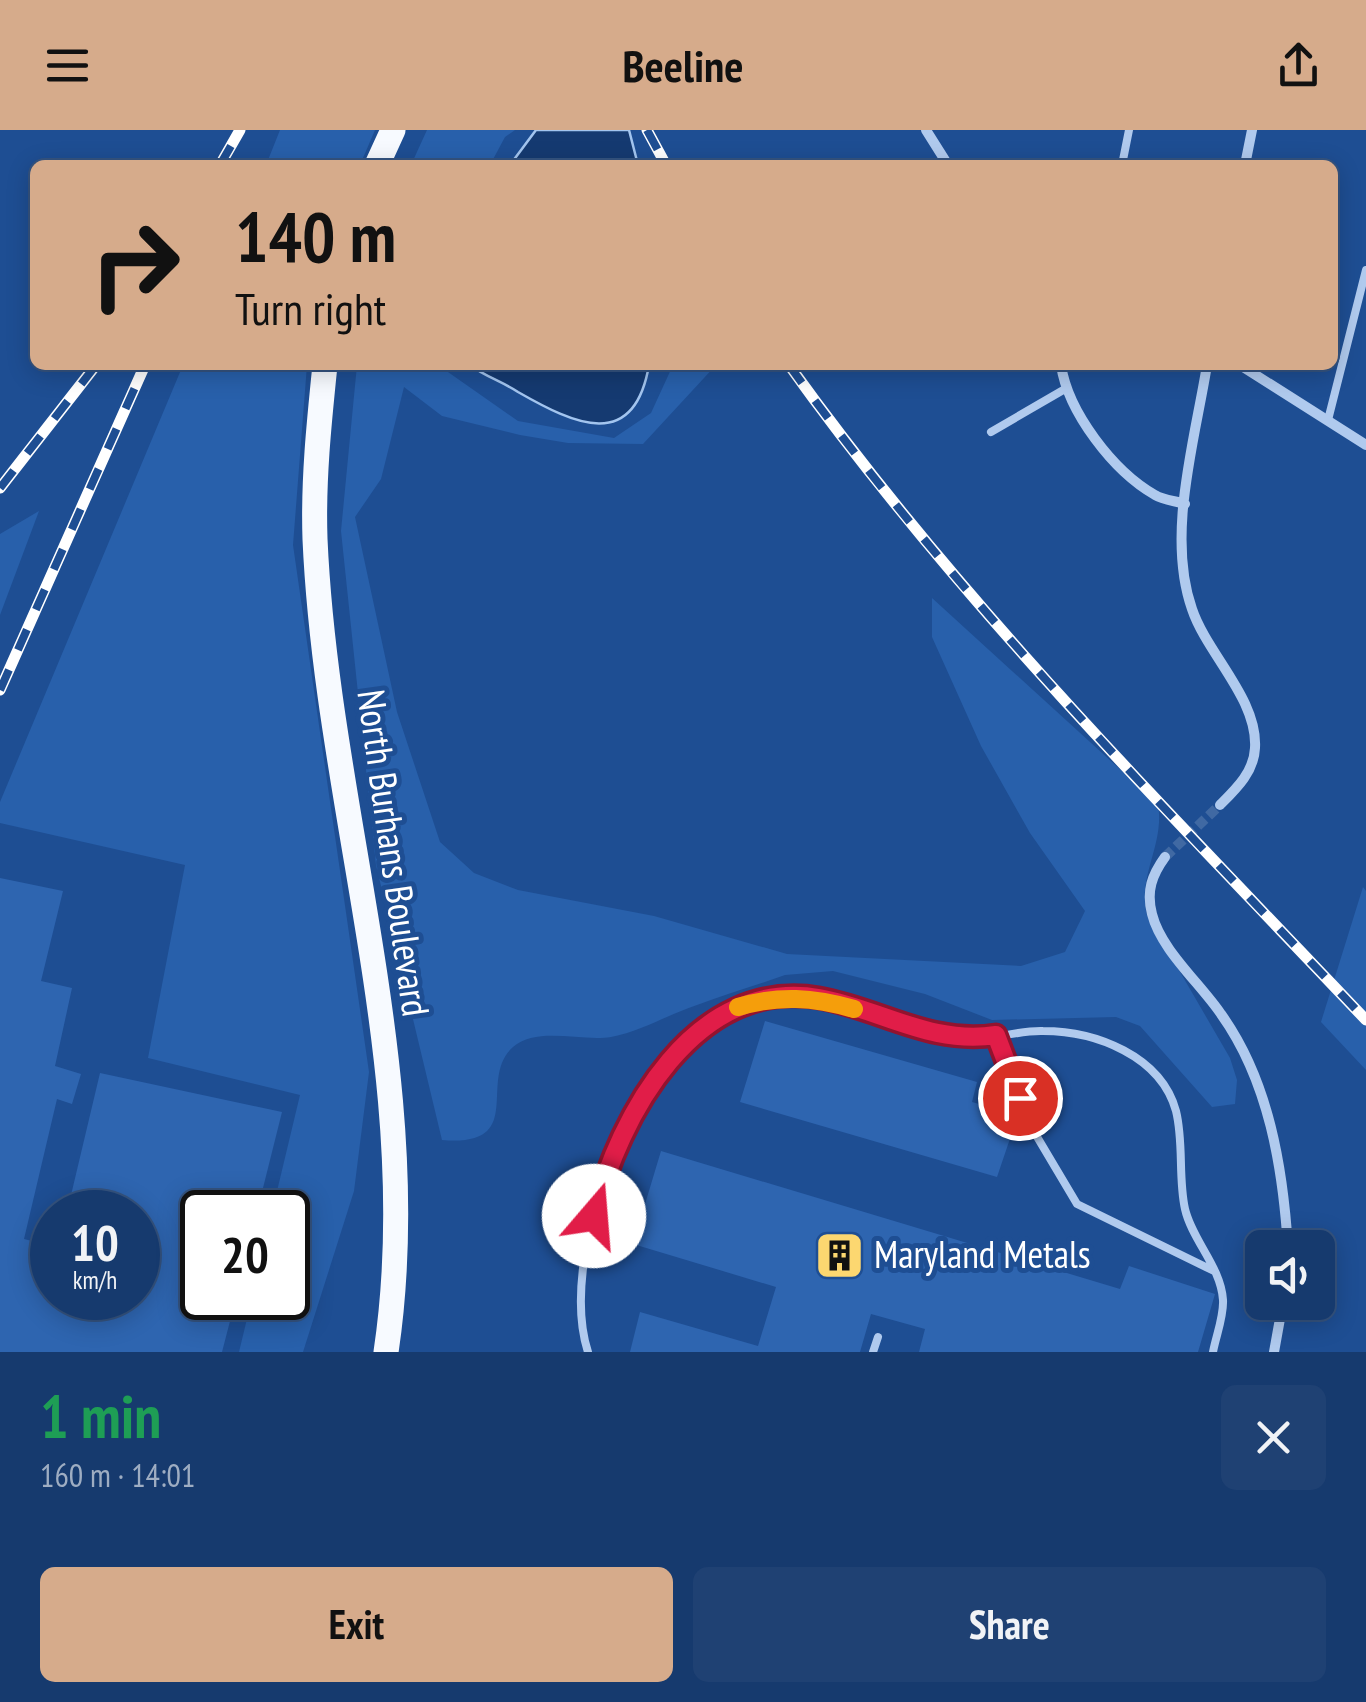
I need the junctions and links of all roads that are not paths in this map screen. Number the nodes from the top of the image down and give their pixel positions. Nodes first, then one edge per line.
1 (392, 130) edge
2 (926, 130) edge
3 (1129, 130) edge
4 (1252, 130) edge
5 (379, 160) edge
6 (945, 160) edge
7 (1123, 160) edge
8 (1247, 160) edge
9 (1366, 270) edge
10 (324, 370) edge
11 (1062, 370) edge
12 (1206, 370) edge
13 (1248, 370) edge
14 (1065, 388) junction
15 (1328, 420) junction
16 (991, 432) dead end
17 (1366, 444) edge
18 (1185, 504) junction
19 (1220, 805) tunnel mouth
20 (1166, 857) tunnel mouth
21 (996, 1035) junction
22 (1287, 1230) edge
23 (1214, 1272) junction
24 (1280, 1320) edge
25 (878, 1338) dead end
26 (386, 1352) edge
27 (588, 1352) edge
28 (874, 1352) edge
29 (1213, 1352) edge
30 (1274, 1352) edge

1 - 5 main road
2 - 6 street
3 - 7 lane
4 - 8 street
9 - 15 lane
10 - 26 main road, North Burhans Boulevard
11 - 14 street
12 - 18 street
13 - 15 street
14 - 16 lane
14 - 18 street
15 - 17 street
18 - 19 street
20 - 22 street
21 - 23 lane
21 - 23 lane
21 - 27 lane
23 - 29 lane
24 - 30 street
25 - 28 lane

